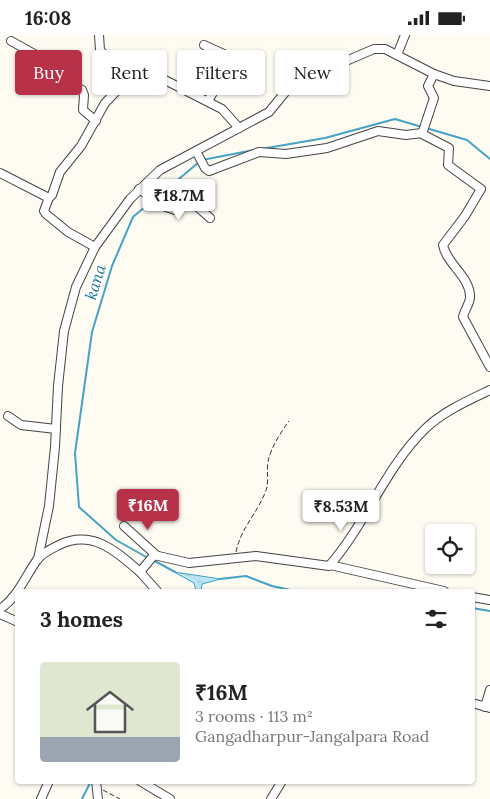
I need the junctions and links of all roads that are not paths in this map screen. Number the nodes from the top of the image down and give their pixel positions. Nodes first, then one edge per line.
1 (99, 35) edge
2 (405, 35) edge
3 (10, 41) dead end
4 (204, 45) dead end
5 (100, 50) edge
6 (397, 55) junction
7 (434, 74) junction
8 (167, 81) edge
9 (490, 86) edge
10 (113, 95) edge
11 (208, 101) junction
12 (96, 121) junction
13 (239, 128) junction
14 (422, 133) junction
15 (197, 153) junction
16 (0, 173) edge
17 (141, 190) junction
18 (48, 199) junction
19 (210, 217) dead end
20 (95, 247) junction
21 (490, 367) edge
22 (490, 390) edge
23 (8, 416) dead end
24 (56, 429) junction
25 (124, 526) dead end
26 (153, 556) junction
27 (38, 559) junction
28 (330, 565) junction
29 (141, 570) junction
30 (18, 589) edge
31 (155, 589) edge
32 (435, 589) edge
33 (15, 594) edge
34 (475, 598) edge
35 (490, 600) edge
36 (0, 609) edge
37 (0, 614) edge
38 (15, 621) edge
39 (490, 690) edge
40 (475, 704) edge
41 (488, 707) edge
42 (48, 784) edge
43 (96, 784) edge
44 (145, 784) edge
45 (280, 784) edge
46 (41, 799) edge
47 (98, 799) edge
48 (170, 799) edge
49 (271, 799) edge

1 - 5 street
2 - 6 street
3 - 12 street
4 - 11 street
6 - 7 street
6 - 13 street
7 - 9 street
7 - 14 street
8 - 11 street
10 - 12 street
11 - 13 street
12 - 18 street
13 - 15 street
14 - 15 street
14 - 21 street
15 - 17 street
16 - 18 street
17 - 19 street
17 - 20 street
18 - 20 street
20 - 24 street
22 - 28 street
23 - 24 street
24 - 27 street
25 - 26 street
26 - 28 street
26 - 29 street
27 - 29 street
27 - 30 street
28 - 32 street
29 - 31 street
33 - 36 street
34 - 35 street
37 - 38 street
39 - 41 street
40 - 41 street
42 - 46 street
43 - 47 street
44 - 48 street
45 - 49 street

